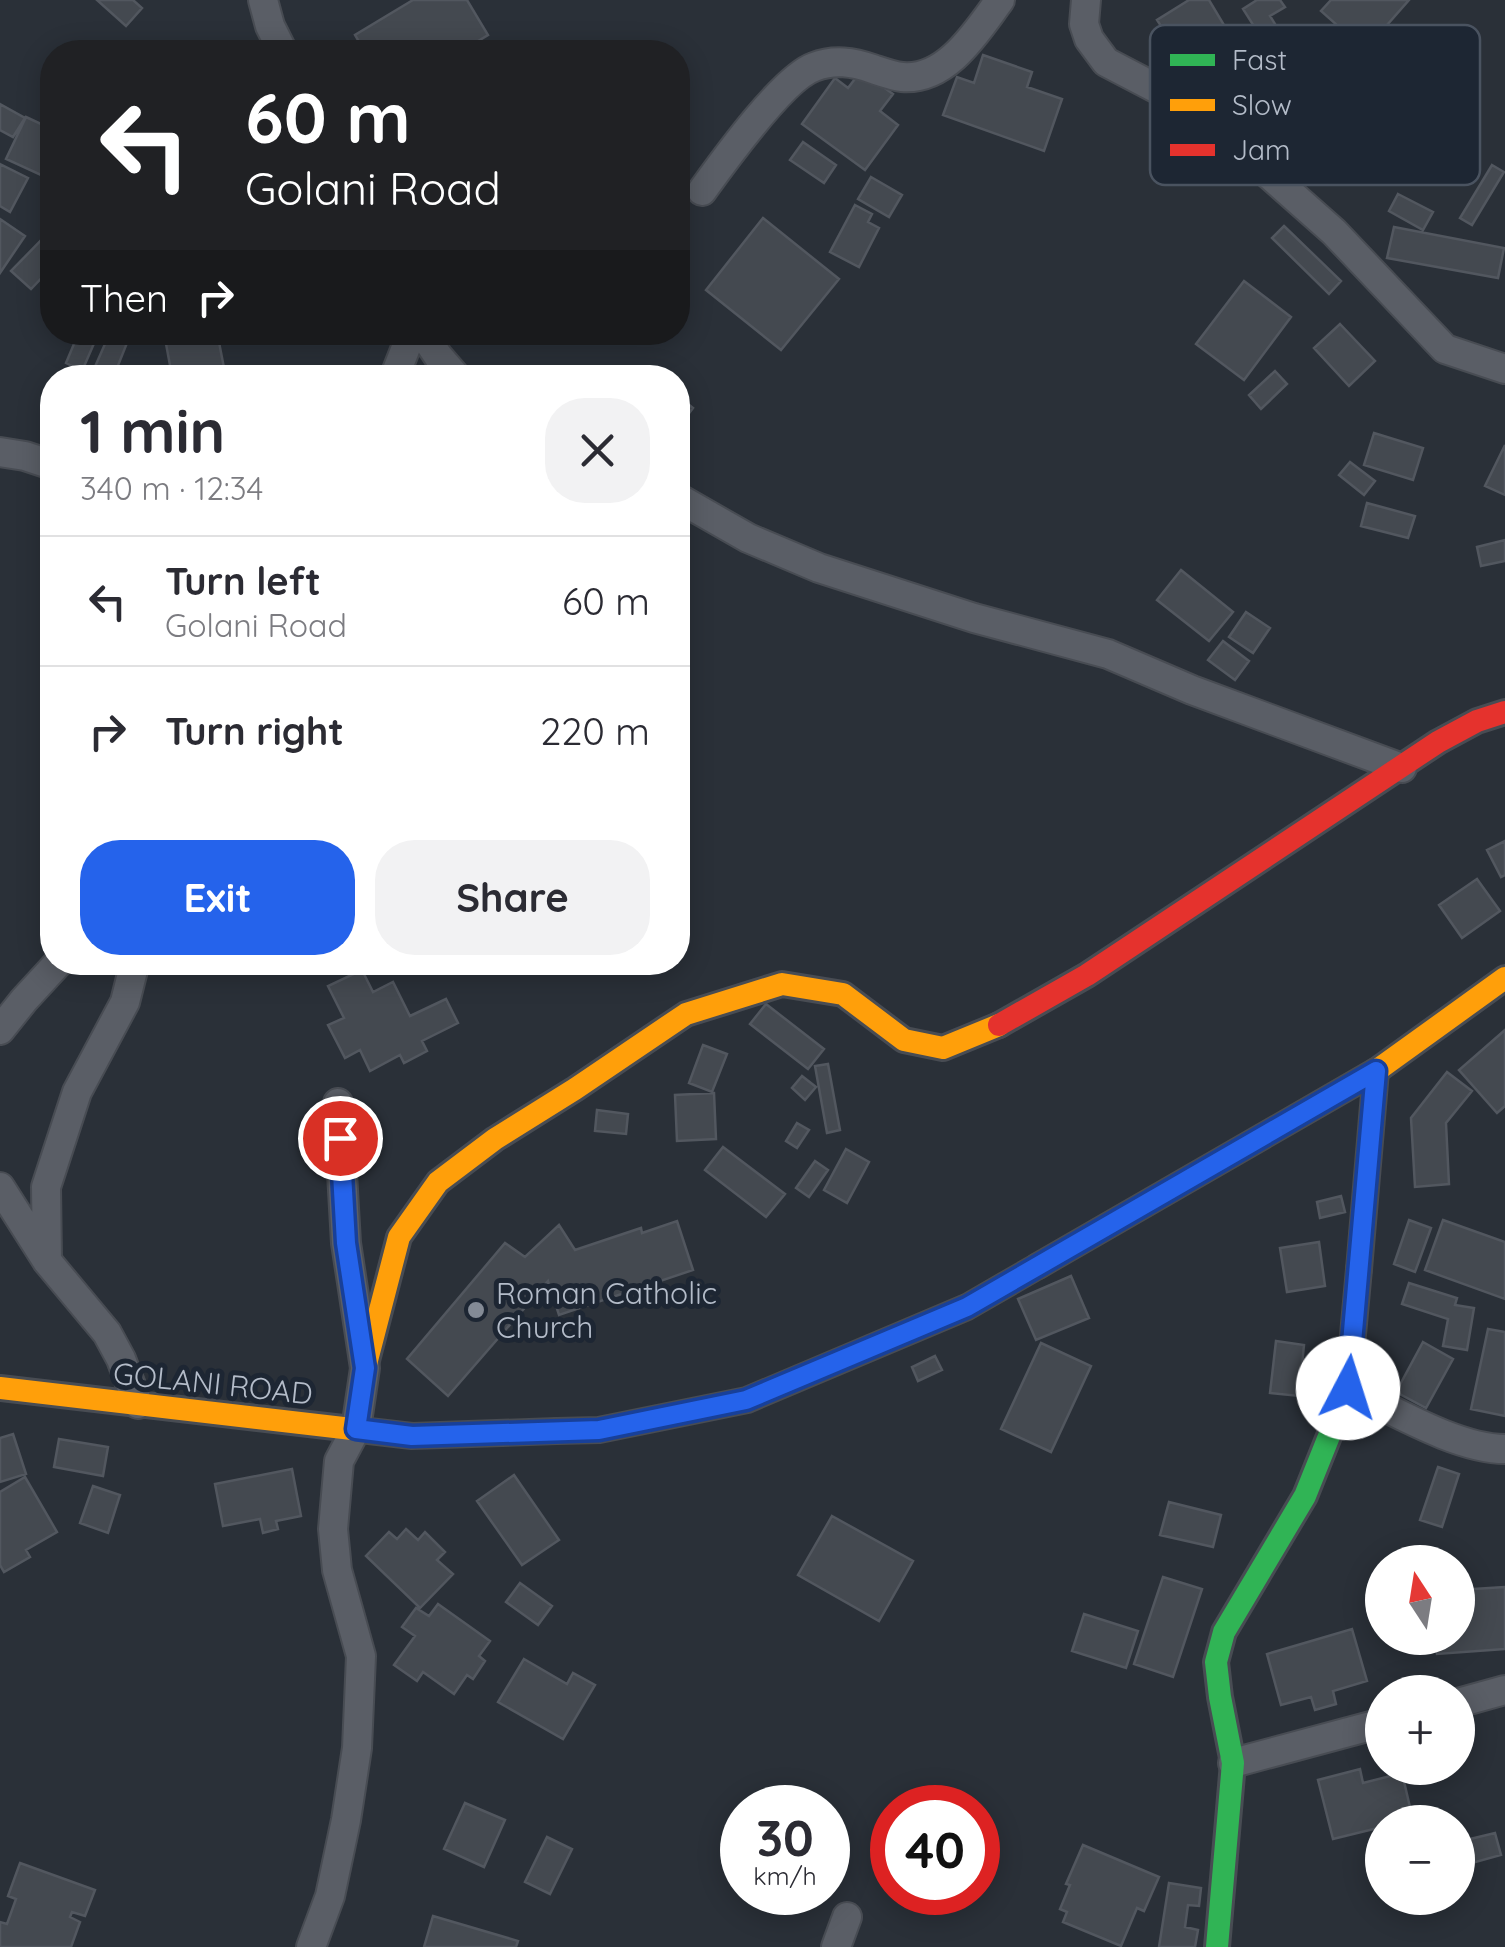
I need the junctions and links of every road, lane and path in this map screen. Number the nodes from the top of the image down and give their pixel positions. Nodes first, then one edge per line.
1 (263, 0) edge
2 (1000, 0) edge
3 (1086, 0) edge
4 (278, 40) edge
5 (1150, 85) edge
6 (1281, 185) edge
7 (702, 191) dead end
8 (431, 345) edge
9 (446, 365) edge
10 (1505, 369) edge
11 (0, 452) edge
12 (40, 461) edge
13 (690, 505) edge
14 (1505, 712) edge
15 (1402, 768) junction
16 (47, 975) edge
17 (132, 975) edge
18 (1505, 978) edge
19 (0, 1030) edge
20 (1376, 1071) junction
21 (338, 1103) dead end
22 (0, 1186) edge
23 (47, 1260) junction
24 (365, 1368) junction
25 (0, 1388) edge
26 (1348, 1388) junction
27 (138, 1404) junction
28 (356, 1429) junction
29 (1505, 1449) edge
30 (1505, 1690) edge
31 (1475, 1698) edge
32 (1365, 1727) edge
33 (1233, 1762) junction
34 (847, 1917) dead end
35 (311, 1947) edge
36 (836, 1947) edge
37 (1217, 1947) edge

1 - 4 street
2 - 7 street
3 - 5 street
6 - 10 street
8 - 9 street
11 - 12 street
13 - 15 street
14 - 15 street
15 - 24 street
16 - 19 street
17 - 23 street
18 - 20 street, GOLANI ROAD
20 - 26 street
20 - 28 street, GOLANI ROAD
21 - 24 street
22 - 23 street
23 - 27 street
24 - 28 street
25 - 27 street, GOLANI ROAD
26 - 29 street
26 - 33 street
27 - 28 street, GOLANI ROAD
28 - 35 street
30 - 31 street
32 - 33 street
33 - 37 street
34 - 36 street

